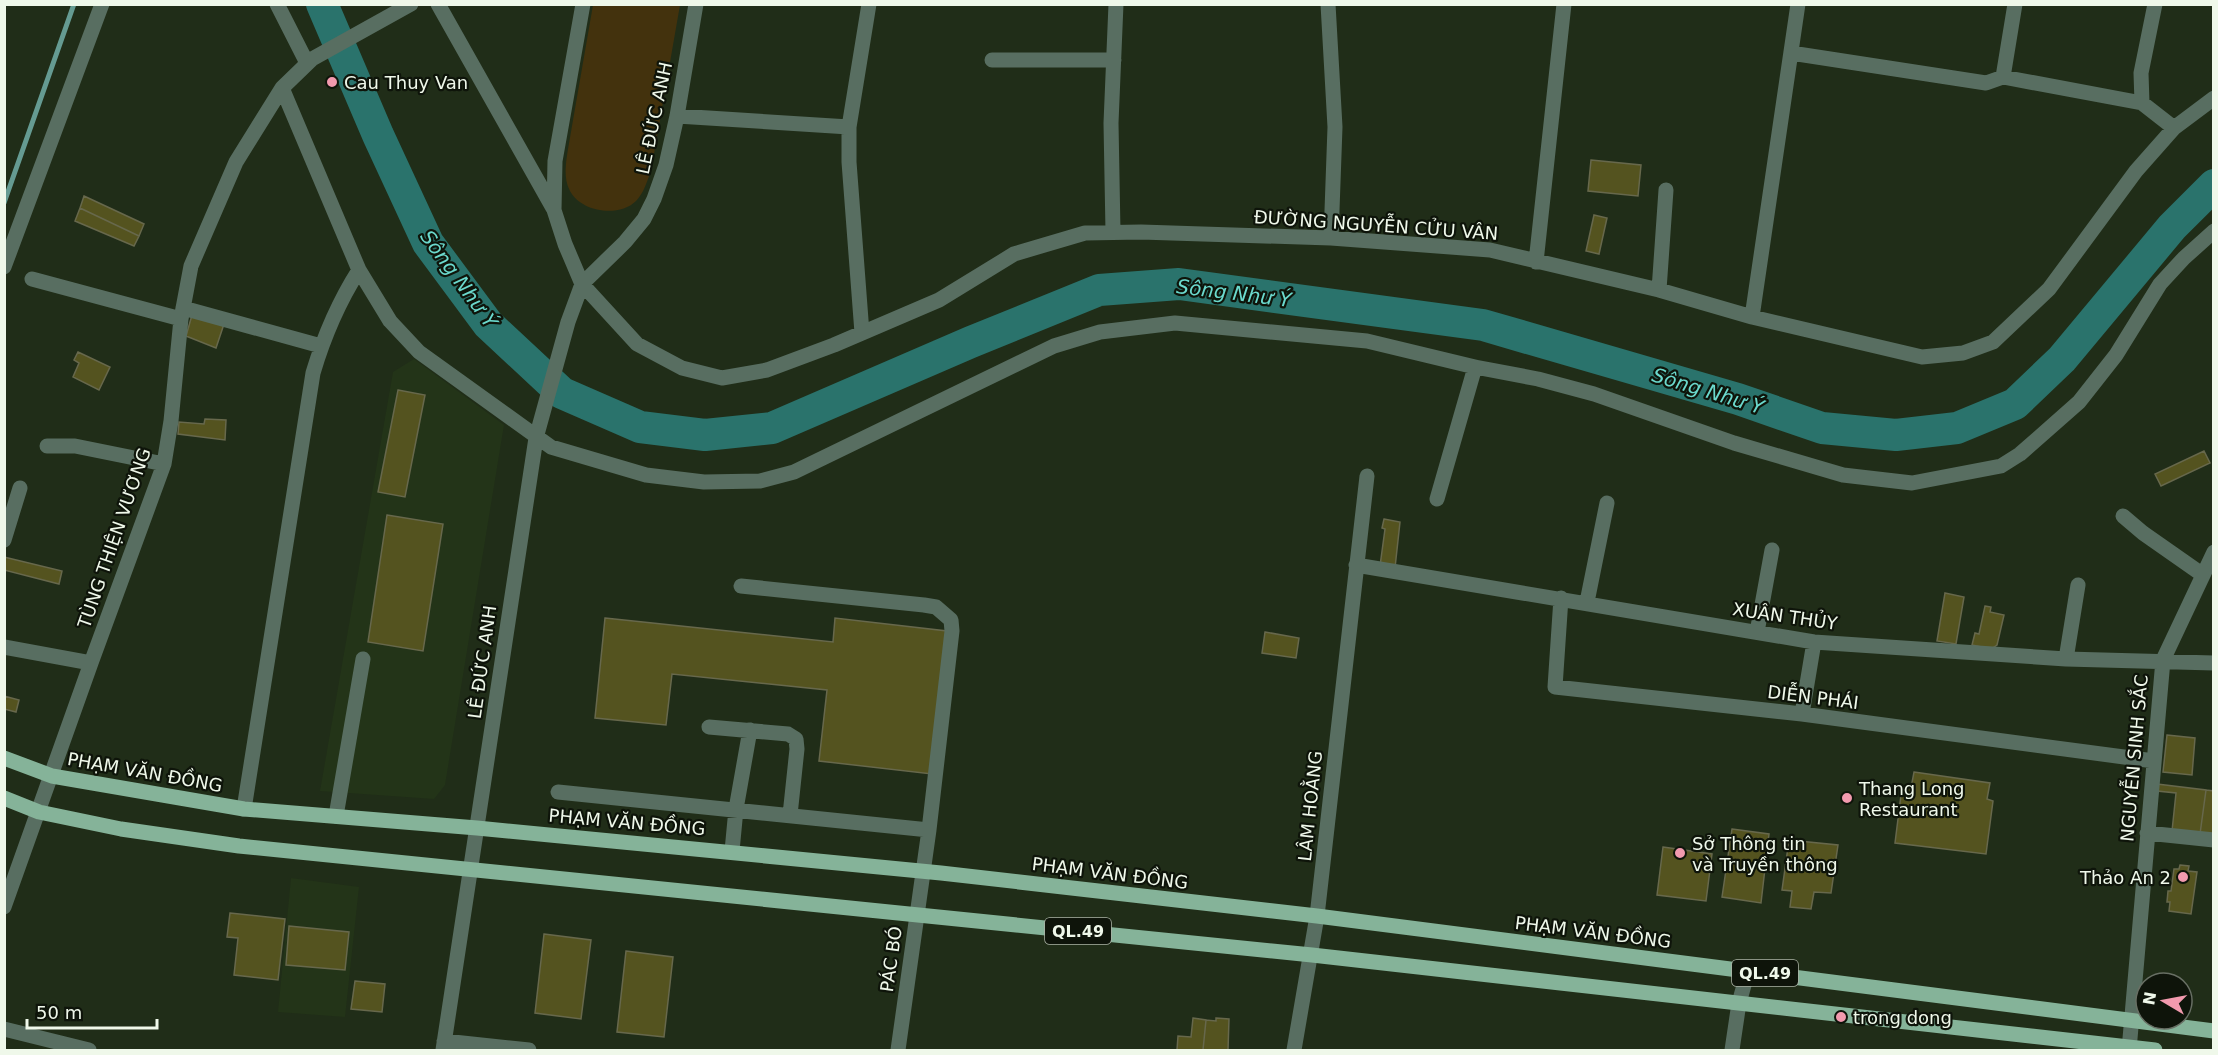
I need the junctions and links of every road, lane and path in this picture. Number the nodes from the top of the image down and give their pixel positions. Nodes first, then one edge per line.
1 (102, 4) edge
2 (277, 4) edge
3 (438, 4) edge
4 (583, 4) edge
5 (696, 4) edge
6 (869, 4) edge
7 (1116, 4) edge
8 (1328, 4) edge
9 (1564, 4) edge
10 (1798, 4) edge
11 (2015, 4) edge
12 (2156, 4) edge
13 (407, 6) edge
14 (1791, 53) junction
15 (992, 60) dead end
16 (1114, 60) junction
17 (309, 61) junction
18 (2003, 77) junction
19 (282, 88) junction
20 (2214, 98) edge
21 (2142, 104) junction
22 (677, 116) junction
23 (849, 127) junction
24 (2174, 128) junction
25 (1666, 190) dead end
26 (554, 210) junction
27 (2214, 231) edge
28 (1113, 232) junction
29 (1331, 238) junction
30 (1536, 262) junction
31 (4, 267) edge
32 (359, 270) junction
33 (32, 279) dead end
34 (582, 284) junction
35 (1659, 290) junction
36 (182, 313) junction
37 (1752, 316) junction
38 (862, 333) junction
39 (321, 346) junction
40 (1475, 368) junction
41 (536, 438) junction
42 (47, 446) dead end
43 (164, 464) junction
44 (1367, 476) dead end
45 (20, 488) dead end
46 (1437, 499) dead end
47 (1607, 503) dead end
48 (2123, 516) dead end
49 (4, 540) edge
50 (1772, 550) dead end
51 (2214, 552) edge
52 (1356, 565) junction
53 (2203, 575) junction
54 (2078, 585) dead end
55 (741, 586) dead end
56 (1561, 598) junction
57 (1587, 602) junction
58 (1756, 632) junction
59 (1814, 642) junction
60 (4, 646) edge
61 (363, 659) dead end
62 (2066, 659) junction
63 (2163, 660) junction
64 (91, 663) junction
65 (2214, 663) edge
66 (1802, 714) junction
67 (709, 727) dead end
68 (750, 730) junction
69 (4, 758) edge
70 (2154, 761) junction
71 (52, 776) junction
72 (558, 792) dead end
73 (4, 798) edge
74 (244, 809) junction
75 (736, 809) junction
76 (39, 812) junction
77 (790, 815) junction
78 (336, 816) junction
79 (477, 828) junction
80 (929, 830) junction
81 (2147, 833) junction
82 (2214, 840) edge
83 (732, 851) junction
84 (470, 870) junction
85 (923, 872) junction
86 (4, 907) edge
87 (917, 914) junction
88 (1317, 916) junction
89 (1312, 955) junction
90 (1748, 971) junction
91 (1739, 1003) junction
92 (2132, 1021) junction
93 (4, 1029) edge
94 (2214, 1030) edge
95 (444, 1046) edge
96 (2129, 1049) edge
97 (89, 1050) edge
98 (529, 1050) edge
99 (898, 1050) edge
100 (1294, 1050) edge
101 (1732, 1050) edge
102 (2155, 1050) edge

1 - 31 street
2 - 17 street
3 - 26 street
4 - 26 street
5 - 22 street, LÊ ĐỨC ANH
6 - 23 street
7 - 16 street
8 - 29 street
9 - 30 street
10 - 14 street
11 - 18 street
12 - 21 street
13 - 17 street, TÙNG THIỆN VƯƠNG
14 - 18 street
14 - 37 street
15 - 16 street
16 - 28 street
17 - 19 street, TÙNG THIỆN VƯƠNG
18 - 21 street
19 - 32 street
19 - 36 street, TÙNG THIỆN VƯƠNG
20 - 24 street, ĐƯỜNG NGUYỄN CỬU VÂN
21 - 24 street
22 - 23 street
22 - 34 street, LÊ ĐỨC ANH
23 - 38 street
24 - 37 street, ĐƯỜNG NGUYỄN CỬU VÂN
25 - 35 street
26 - 34 street
27 - 40 street
28 - 29 street, ĐƯỜNG NGUYỄN CỬU VÂN
28 - 38 street, ĐƯỜNG NGUYỄN CỬU VÂN
29 - 30 street, ĐƯỜNG NGUYỄN CỬU VÂN
30 - 35 street, ĐƯỜNG NGUYỄN CỬU VÂN
32 - 39 street
32 - 41 street
33 - 36 street
34 - 38 street, ĐƯỜNG NGUYỄN CỬU VÂN
34 - 41 street, LÊ ĐỨC ANH
35 - 37 street, ĐƯỜNG NGUYỄN CỬU VÂN
36 - 39 street
36 - 43 street, TÙNG THIỆN VƯƠNG
39 - 74 street
40 - 41 street
40 - 46 street
41 - 79 street, LÊ ĐỨC ANH
42 - 43 street
43 - 64 street, TÙNG THIỆN VƯƠNG
44 - 52 street, LÂM HOẰNG
45 - 49 street
47 - 57 street
48 - 53 street
50 - 58 street
51 - 53 street, NGUYỄN SINH SẮC
52 - 56 street, XUÂN THỦY
52 - 88 street, LÂM HOẰNG
53 - 63 street, NGUYỄN SINH SẮC
54 - 62 street
55 - 80 street, PÁC BÓ
56 - 57 street, XUÂN THỦY
56 - 66 street, DIỄN PHÁI
57 - 58 street, XUÂN THỦY
58 - 59 street, XUÂN THỦY
59 - 62 street, XUÂN THỦY
59 - 66 street
60 - 64 street
61 - 78 street
62 - 63 street, XUÂN THỦY
63 - 65 street, XUÂN THỦY
63 - 70 street, NGUYỄN SINH SẮC
64 - 71 street, TÙNG THIỆN VƯƠNG
66 - 70 street, DIỄN PHÁI
67 - 68 street
68 - 75 street
68 - 77 street
69 - 71 main road, PHẠM VĂN ĐỒNG / QL.49
70 - 81 street, NGUYỄN SINH SẮC
71 - 74 main road, PHẠM VĂN ĐỒNG / QL.49
71 - 76 street, TÙNG THIỆN VƯƠNG
72 - 75 street
73 - 76 main road, QL.49
74 - 78 main road, PHẠM VĂN ĐỒNG / QL.49
75 - 77 street
75 - 83 street
76 - 84 main road, QL.49
76 - 86 street, TÙNG THIỆN VƯƠNG
77 - 80 street
78 - 79 main road, PHẠM VĂN ĐỒNG / QL.49
79 - 83 main road, PHẠM VĂN ĐỒNG / QL.49
79 - 84 street, LÊ ĐỨC ANH
80 - 85 street, PÁC BÓ
81 - 82 street
81 - 92 street, NGUYỄN SINH SẮC
83 - 85 main road, PHẠM VĂN ĐỒNG / QL.49
84 - 87 main road, QL.49
84 - 95 street, LÊ ĐỨC ANH
85 - 87 street, PÁC BÓ
85 - 88 main road, PHẠM VĂN ĐỒNG / QL.49
87 - 89 main road, QL.49
87 - 99 street, PÁC BÓ
88 - 89 street, LÂM HOẰNG
88 - 90 main road, PHẠM VĂN ĐỒNG / QL.49
89 - 91 main road, QL.49
89 - 100 street, LÂM HOẰNG
90 - 91 street
90 - 92 main road, PHẠM VĂN ĐỒNG / QL.49
91 - 96 main road, QL.49
91 - 101 street
92 - 94 main road, PHẠM VĂN ĐỒNG / QL.49
92 - 96 street, NGUYỄN SINH SẮC
93 - 97 street
95 - 98 street
96 - 102 main road, QL.49

